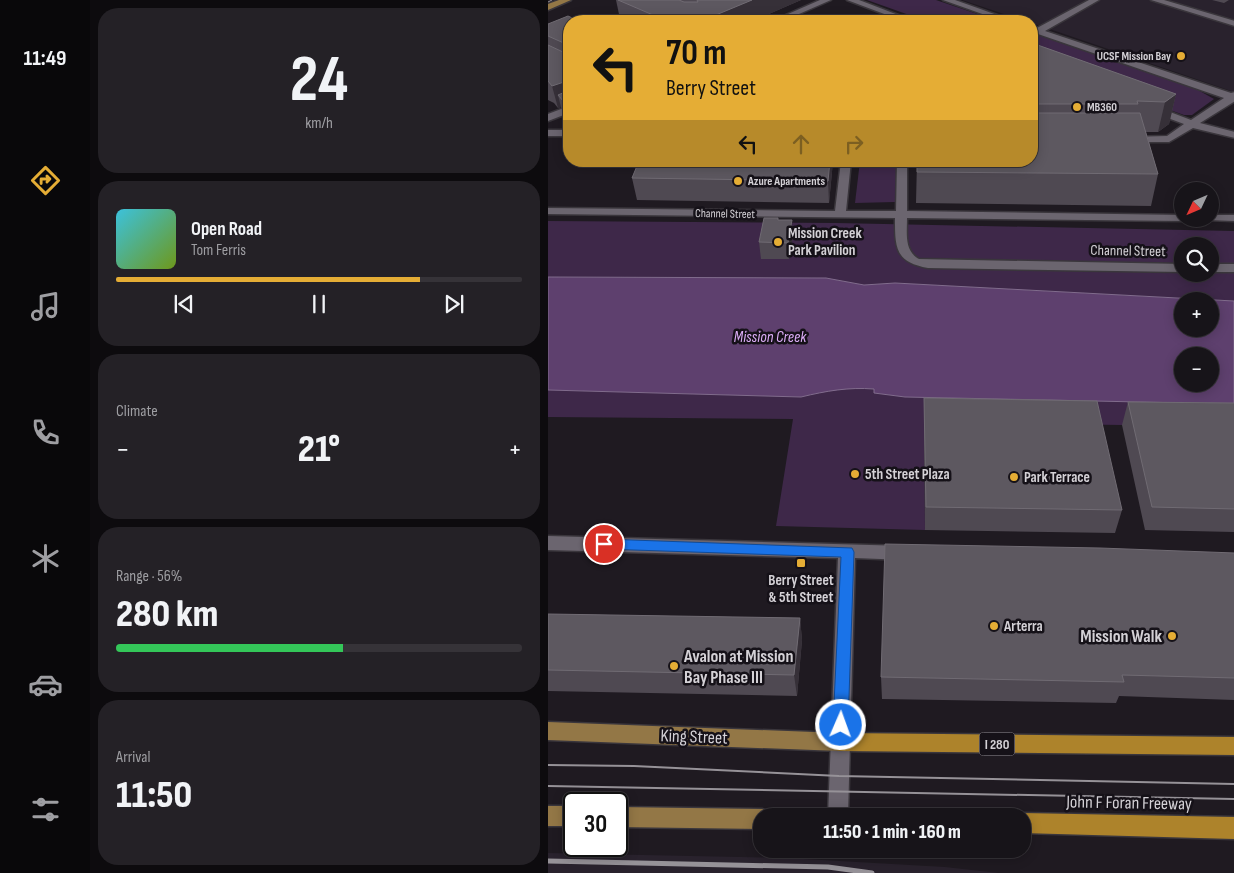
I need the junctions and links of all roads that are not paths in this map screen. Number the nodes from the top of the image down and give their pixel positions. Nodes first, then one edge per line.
1 (567, 0) edge
2 (826, 0) edge
3 (851, 0) edge
4 (947, 0) edge
5 (1095, 0) edge
6 (1155, 0) edge
7 (548, 7) edge
8 (790, 15) edge
9 (893, 15) edge
10 (992, 15) edge
11 (1234, 24) edge
12 (1038, 29) edge
13 (1038, 32) edge
14 (1234, 97) edge
15 (1142, 105) edge
16 (563, 112) edge
17 (548, 118) edge
18 (1194, 124) junction
19 (548, 133) edge
20 (563, 133) edge
21 (1234, 135) edge
22 (1113, 140) edge
23 (845, 167) edge
24 (902, 167) edge
25 (548, 211) edge
26 (840, 215) junction
27 (901, 215) junction
28 (1174, 218) edge
29 (1219, 218) edge
30 (1234, 218) edge
31 (1174, 268) edge
32 (1219, 268) edge
33 (1234, 268) edge
34 (548, 543) edge
35 (847, 552) junction
36 (920, 553) edge
37 (548, 731) edge
38 (840, 742) junction
39 (1234, 746) edge
40 (838, 808) edge
41 (548, 816) edge
42 (563, 816) edge
43 (628, 817) edge
44 (753, 818) edge
45 (1031, 823) edge
46 (1234, 828) edge

1 - 7 main road
2 - 8 street
3 - 9 street
4 - 10 street
5 - 12 street
6 - 11 street
13 - 14 street
14 - 18 street
15 - 18 street
16 - 17 street
18 - 21 street
18 - 22 street
19 - 20 street
23 - 26 street
24 - 27 street
25 - 26 street, Channel Street
26 - 27 street, Channel Street
27 - 28 street, Channel Street
27 - 31 street, Channel Street
29 - 30 street
32 - 33 street
34 - 35 street
35 - 36 street
35 - 38 street
37 - 38 main road, King Street
38 - 39 highway, I 280
38 - 40 street
41 - 42 main road
43 - 44 main road
45 - 46 highway, John F Foran Freeway

